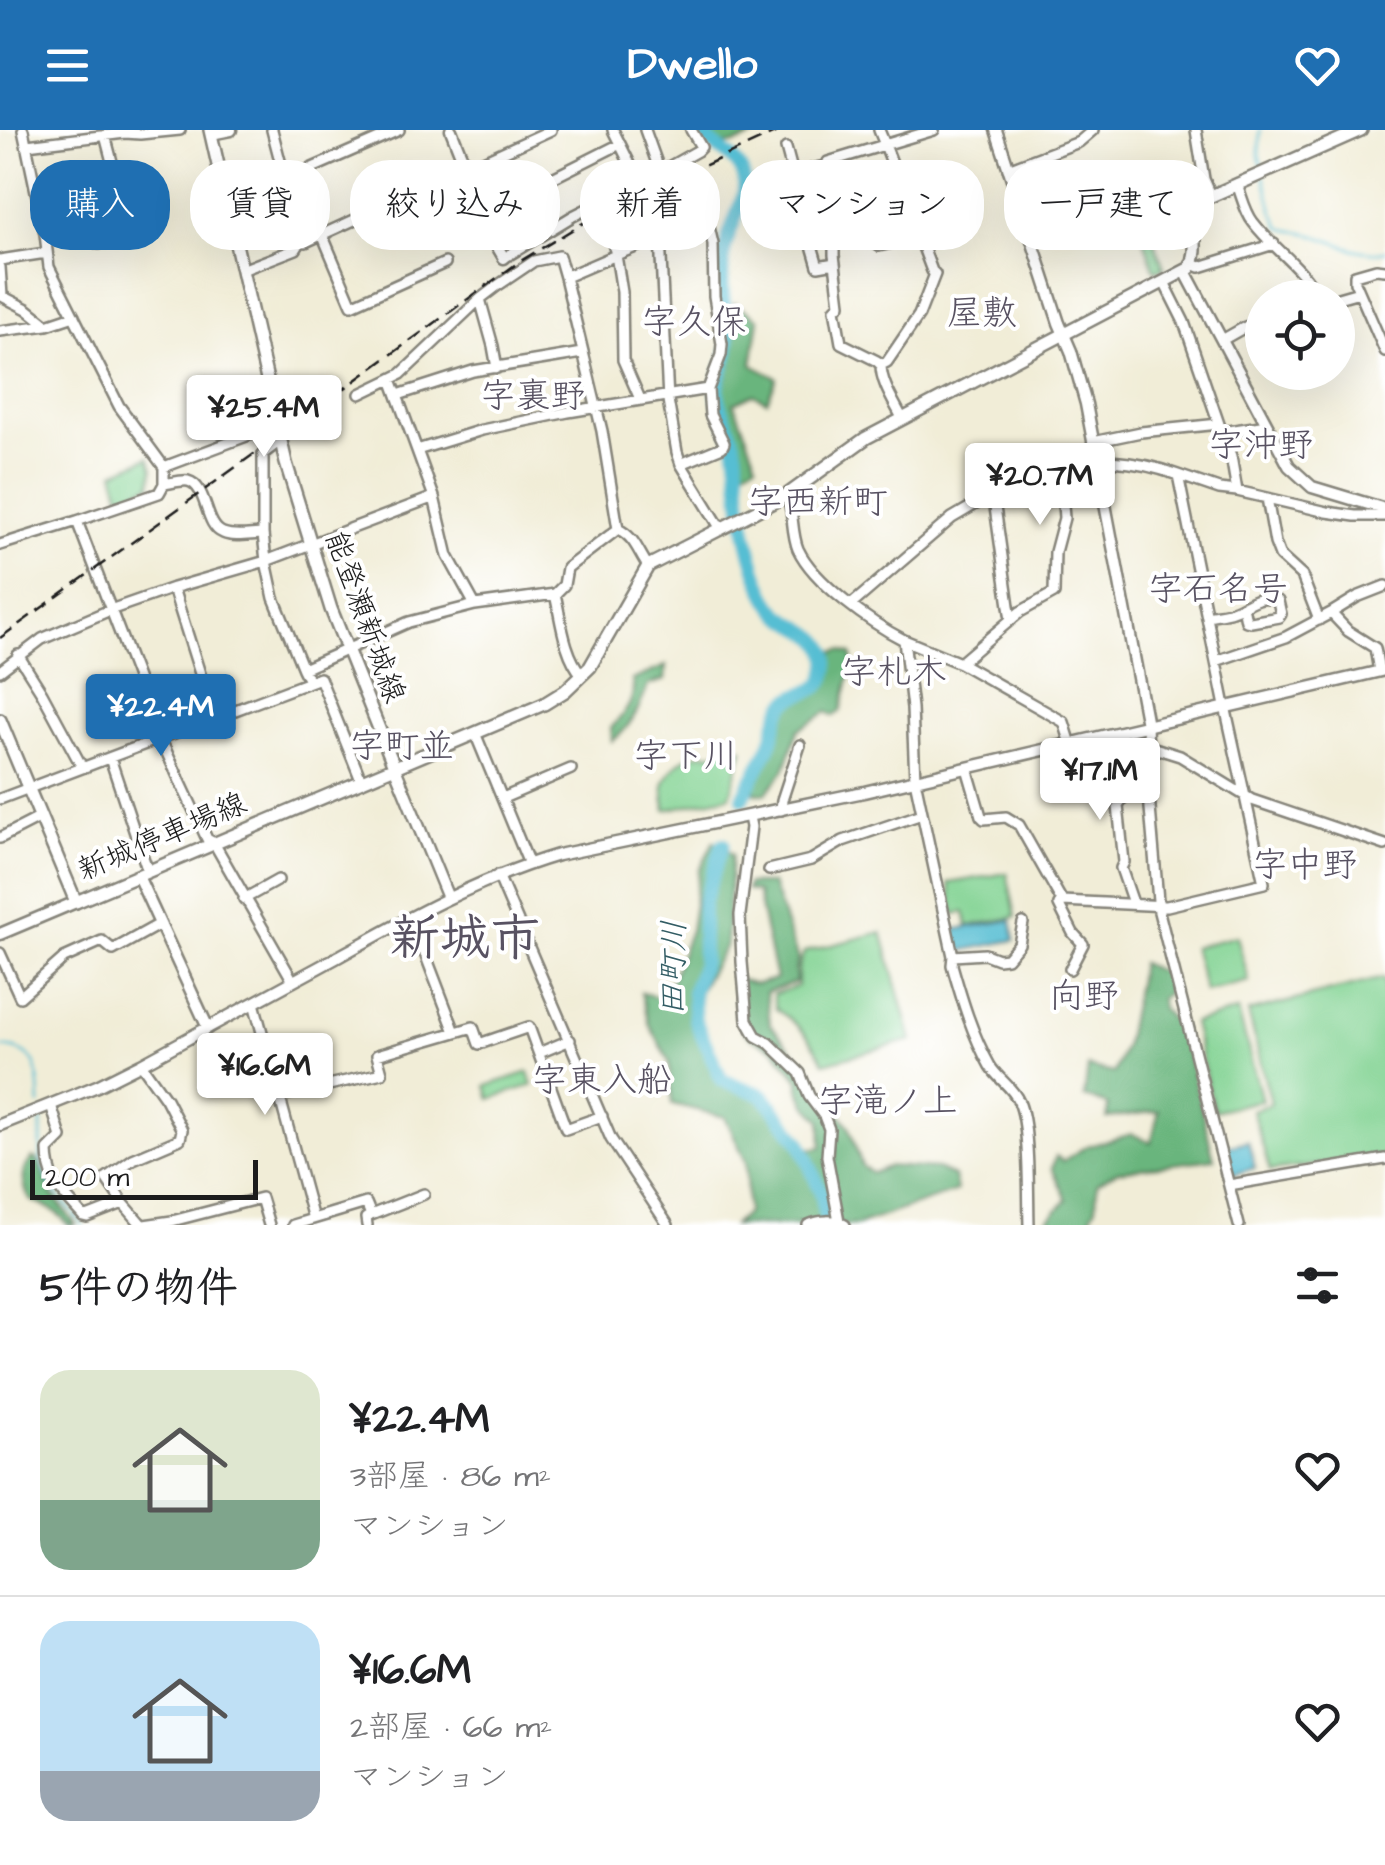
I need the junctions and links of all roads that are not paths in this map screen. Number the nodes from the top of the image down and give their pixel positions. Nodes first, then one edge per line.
1 (23, 130) edge
2 (180, 130) edge
3 (231, 130) edge
4 (272, 130) edge
5 (399, 130) edge
6 (452, 130) edge
7 (551, 130) edge
8 (613, 130) edge
9 (645, 130) edge
10 (690, 130) edge
11 (879, 130) edge
12 (934, 130) edge
13 (996, 130) edge
14 (1093, 130) edge
15 (1196, 130) edge
16 (1360, 130) edge
17 (210, 132) edge
18 (1339, 134) edge
19 (106, 135) junction
20 (620, 144) junction
21 (27, 145) junction
22 (885, 146) junction
23 (786, 148) dead end
24 (30, 160) edge
25 (112, 160) edge
26 (280, 160) edge
27 (330, 160) edge
28 (464, 160) edge
29 (487, 160) edge
30 (789, 160) edge
31 (835, 160) edge
32 (890, 160) edge
33 (1005, 160) edge
34 (1032, 160) edge
35 (1201, 160) edge
36 (560, 174) edge
37 (1236, 184) junction
38 (1214, 195) edge
39 (1274, 244) junction
40 (293, 250) edge
41 (329, 250) edge
42 (499, 250) edge
43 (615, 250) edge
44 (628, 250) edge
45 (662, 250) edge
46 (713, 250) edge
47 (814, 250) edge
48 (835, 250) edge
49 (925, 250) edge
50 (1035, 250) edge
51 (1195, 250) edge
52 (46, 253) joint
53 (616, 255) junction
54 (504, 258) joint
55 (0, 263) edge
56 (445, 263) dead end
57 (835, 263) junction
58 (1189, 268) junction
59 (242, 270) junction
60 (1385, 270) edge
61 (565, 277) junction
62 (1310, 280) edge
63 (1164, 282) junction
64 (1359, 292) junction
65 (1355, 293) edge
66 (1, 296) edge
67 (480, 300) junction
68 (74, 316) junction
69 (46, 325) junction
70 (1245, 327) edge
71 (0, 331) edge
72 (1064, 334) junction
73 (1222, 340) junction
74 (1385, 351) edge
75 (582, 353) junction
76 (881, 365) junction
77 (496, 368) junction
78 (391, 379) junction
79 (708, 389) junction
80 (360, 394) dead end
81 (398, 395) junction
82 (668, 395) junction
83 (640, 399) junction
84 (596, 407) junction
85 (902, 418) junction
86 (276, 425) junction
87 (1267, 425) junction
88 (1220, 428) junction
89 (280, 442) junction
90 (1092, 442) junction
91 (417, 450) junction
92 (1096, 460) junction
93 (1060, 463) junction
94 (681, 464) junction
95 (164, 467) junction
96 (1178, 475) junction
97 (164, 484) junction
98 (1237, 491) junction
99 (993, 493) junction
100 (787, 495) junction
101 (434, 496) junction
102 (1267, 498) junction
103 (1385, 512) edge
104 (77, 521) junction
105 (618, 529) junction
106 (720, 529) junction
107 (264, 534) junction
108 (0, 545) edge
109 (310, 545) junction
110 (266, 561) junction
111 (648, 566) junction
112 (1385, 586) edge
113 (173, 588) junction
114 (555, 594) junction
115 (475, 605) junction
116 (851, 605) junction
117 (1240, 608) dead end
118 (110, 610) junction
119 (1331, 613) junction
120 (1207, 616) junction
121 (1011, 620) junction
122 (1318, 620) junction
123 (904, 640) junction
124 (346, 648) junction
125 (18, 655) junction
126 (1216, 661) junction
127 (960, 663) junction
128 (304, 669) junction
129 (1382, 670) edge
130 (0, 671) edge
131 (582, 675) junction
132 (309, 681) junction
133 (1224, 706) junction
134 (214, 718) junction
135 (0, 720) edge
136 (1147, 725) junction
137 (474, 733) junction
138 (1116, 733) junction
139 (160, 738) junction
140 (1071, 744) junction
141 (800, 745) dead end
142 (1148, 746) junction
143 (110, 758) junction
144 (394, 766) junction
145 (82, 767) junction
146 (967, 768) junction
147 (571, 769) dead end
148 (361, 780) junction
149 (914, 780) junction
150 (29, 788) junction
151 (502, 798) junction
152 (1247, 798) junction
153 (0, 799) edge
154 (781, 810) junction
155 (922, 814) junction
156 (749, 817) junction
157 (41, 818) junction
158 (0, 838) edge
159 (214, 844) junction
160 (1385, 844) edge
161 (529, 864) junction
162 (769, 870) dead end
163 (144, 874) junction
164 (498, 875) junction
165 (278, 880) dead end
166 (448, 898) junction
167 (244, 899) junction
168 (76, 902) junction
169 (1062, 902) junction
170 (1132, 903) junction
171 (1158, 906) junction
172 (411, 917) junction
173 (1024, 923) dead end
174 (160, 924) junction
175 (0, 934) edge
176 (0, 953) edge
177 (953, 956) junction
178 (1070, 969) dead end
179 (293, 982) junction
180 (254, 1003) junction
181 (208, 1028) junction
182 (455, 1032) junction
183 (570, 1040) junction
184 (539, 1053) junction
185 (141, 1064) junction
186 (280, 1096) junction
187 (44, 1108) junction
188 (602, 1116) junction
189 (0, 1125) edge
190 (1385, 1160) edge
191 (1228, 1185) junction
192 (424, 1194) dead end
193 (123, 1203) junction
194 (313, 1219) junction
195 (369, 1220) edge
196 (834, 1222) edge
197 (143, 1225) edge
198 (269, 1225) edge
199 (293, 1225) edge
200 (668, 1225) edge
201 (808, 1225) edge
202 (1029, 1225) edge
203 (1239, 1225) edge

1 - 21 street
2 - 19 street
3 - 17 street
4 - 26 street
5 - 27 street
6 - 28 street
7 - 29 street
8 - 20 street
9 - 10 street
11 - 22 street
12 - 22 street
13 - 33 street
14 - 34 street
15 - 35 street
16 - 18 main road
17 - 59 main road, 能登瀬新城線
18 - 37 main road
19 - 21 street
19 - 25 street
20 - 36 street
20 - 54 street
21 - 24 street
22 - 31 street
22 - 32 street
23 - 30 street
37 - 38 main road
37 - 39 street
39 - 58 street
39 - 62 street
40 - 59 street
41 - 56 street
42 - 54 street
43 - 53 street
44 - 53 street
45 - 82 street
46 - 79 street
47 - 57 street
48 - 57 street
49 - 76 street
50 - 72 street
51 - 58 main road
52 - 55 street
52 - 68 street
53 - 61 street
53 - 83 street
55 - 66 street
57 - 76 street
58 - 63 main road
58 - 73 street
59 - 86 main road, 能登瀬新城線
60 - 64 street
61 - 67 street
61 - 75 street
63 - 72 main road
63 - 88 street
64 - 65 street
64 - 74 street
66 - 69 street
67 - 77 street
67 - 78 street
68 - 69 street
68 - 95 street
69 - 71 street
70 - 73 street
72 - 85 main road
72 - 90 street
73 - 87 street
75 - 77 street
75 - 84 street
76 - 85 street
77 - 81 street
78 - 80 street
78 - 81 street
79 - 82 street
79 - 94 street
81 - 91 street
82 - 83 street
82 - 94 street
83 - 84 street
84 - 91 street
84 - 105 street
85 - 100 main road
86 - 89 main road, 能登瀬新城線
86 - 95 street
87 - 88 street
87 - 103 street
88 - 90 street
88 - 98 street
89 - 107 street
89 - 109 main road, 能登瀬新城線
90 - 92 street
91 - 101 street
92 - 93 street
92 - 96 street
92 - 136 street
93 - 99 street
93 - 121 street
94 - 106 street
95 - 97 street
96 - 98 street
96 - 120 street
97 - 104 street
97 - 107 street
98 - 102 street
99 - 116 street
99 - 121 street
100 - 106 main road
100 - 116 street
101 - 109 street
101 - 115 street
102 - 103 street
102 - 122 street
104 - 108 street
104 - 118 street
105 - 111 street
105 - 114 street
106 - 111 main road
107 - 110 street
109 - 110 street
109 - 124 main road, 能登瀬新城線
110 - 113 street
110 - 128 street
111 - 131 main road
112 - 119 street
113 - 118 street
113 - 134 street
114 - 115 street
114 - 131 street
115 - 124 street
116 - 123 street
117 - 120 street
118 - 125 street
118 - 139 street
119 - 122 street
119 - 129 street
120 - 126 street
121 - 127 street
122 - 126 street
123 - 127 street
123 - 149 street
124 - 128 street
124 - 144 main road, 能登瀬新城線
125 - 130 street
125 - 145 street
126 - 133 street
127 - 140 street
128 - 132 street
129 - 133 street
131 - 137 main road
132 - 134 street
132 - 148 street
133 - 136 street
133 - 152 street
134 - 139 street
135 - 150 main road, 新城停車場線
136 - 138 street
136 - 142 street
137 - 144 main road
137 - 151 street
138 - 140 street
138 - 170 street
139 - 143 street
139 - 159 street
140 - 146 street
141 - 154 street
142 - 152 street
142 - 171 street
143 - 145 street
143 - 163 street
144 - 148 main road, 新城停車場線
144 - 166 street
145 - 150 street
146 - 149 street
146 - 169 street
147 - 151 street
148 - 159 main road, 新城停車場線
149 - 154 street
149 - 155 street
150 - 153 street
150 - 157 main road, 新城停車場線
151 - 161 street
152 - 160 street
152 - 171 street
154 - 156 street
155 - 162 street
155 - 177 street
156 - 161 street
156 - 196 street
157 - 158 street
157 - 168 main road, 新城停車場線
159 - 163 main road, 新城停車場線
159 - 167 street
161 - 164 street
163 - 168 main road, 新城停車場線
163 - 174 street
164 - 166 street
164 - 183 street
165 - 167 street
166 - 172 street
167 - 179 street
168 - 175 street
169 - 170 street
169 - 178 street
170 - 171 street
171 - 191 street
172 - 179 street
172 - 182 street
173 - 177 street
174 - 176 street
174 - 181 street
177 - 202 street
179 - 180 street
180 - 181 street
180 - 186 street
181 - 185 street
182 - 184 street
182 - 186 street
183 - 184 street
183 - 188 street
184 - 188 street
185 - 187 street
185 - 193 street
186 - 194 street
187 - 189 street
187 - 193 street
188 - 200 street
190 - 191 street
191 - 203 street
192 - 195 street
193 - 197 street
194 - 195 street
194 - 199 street
196 - 201 street
197 - 198 street

